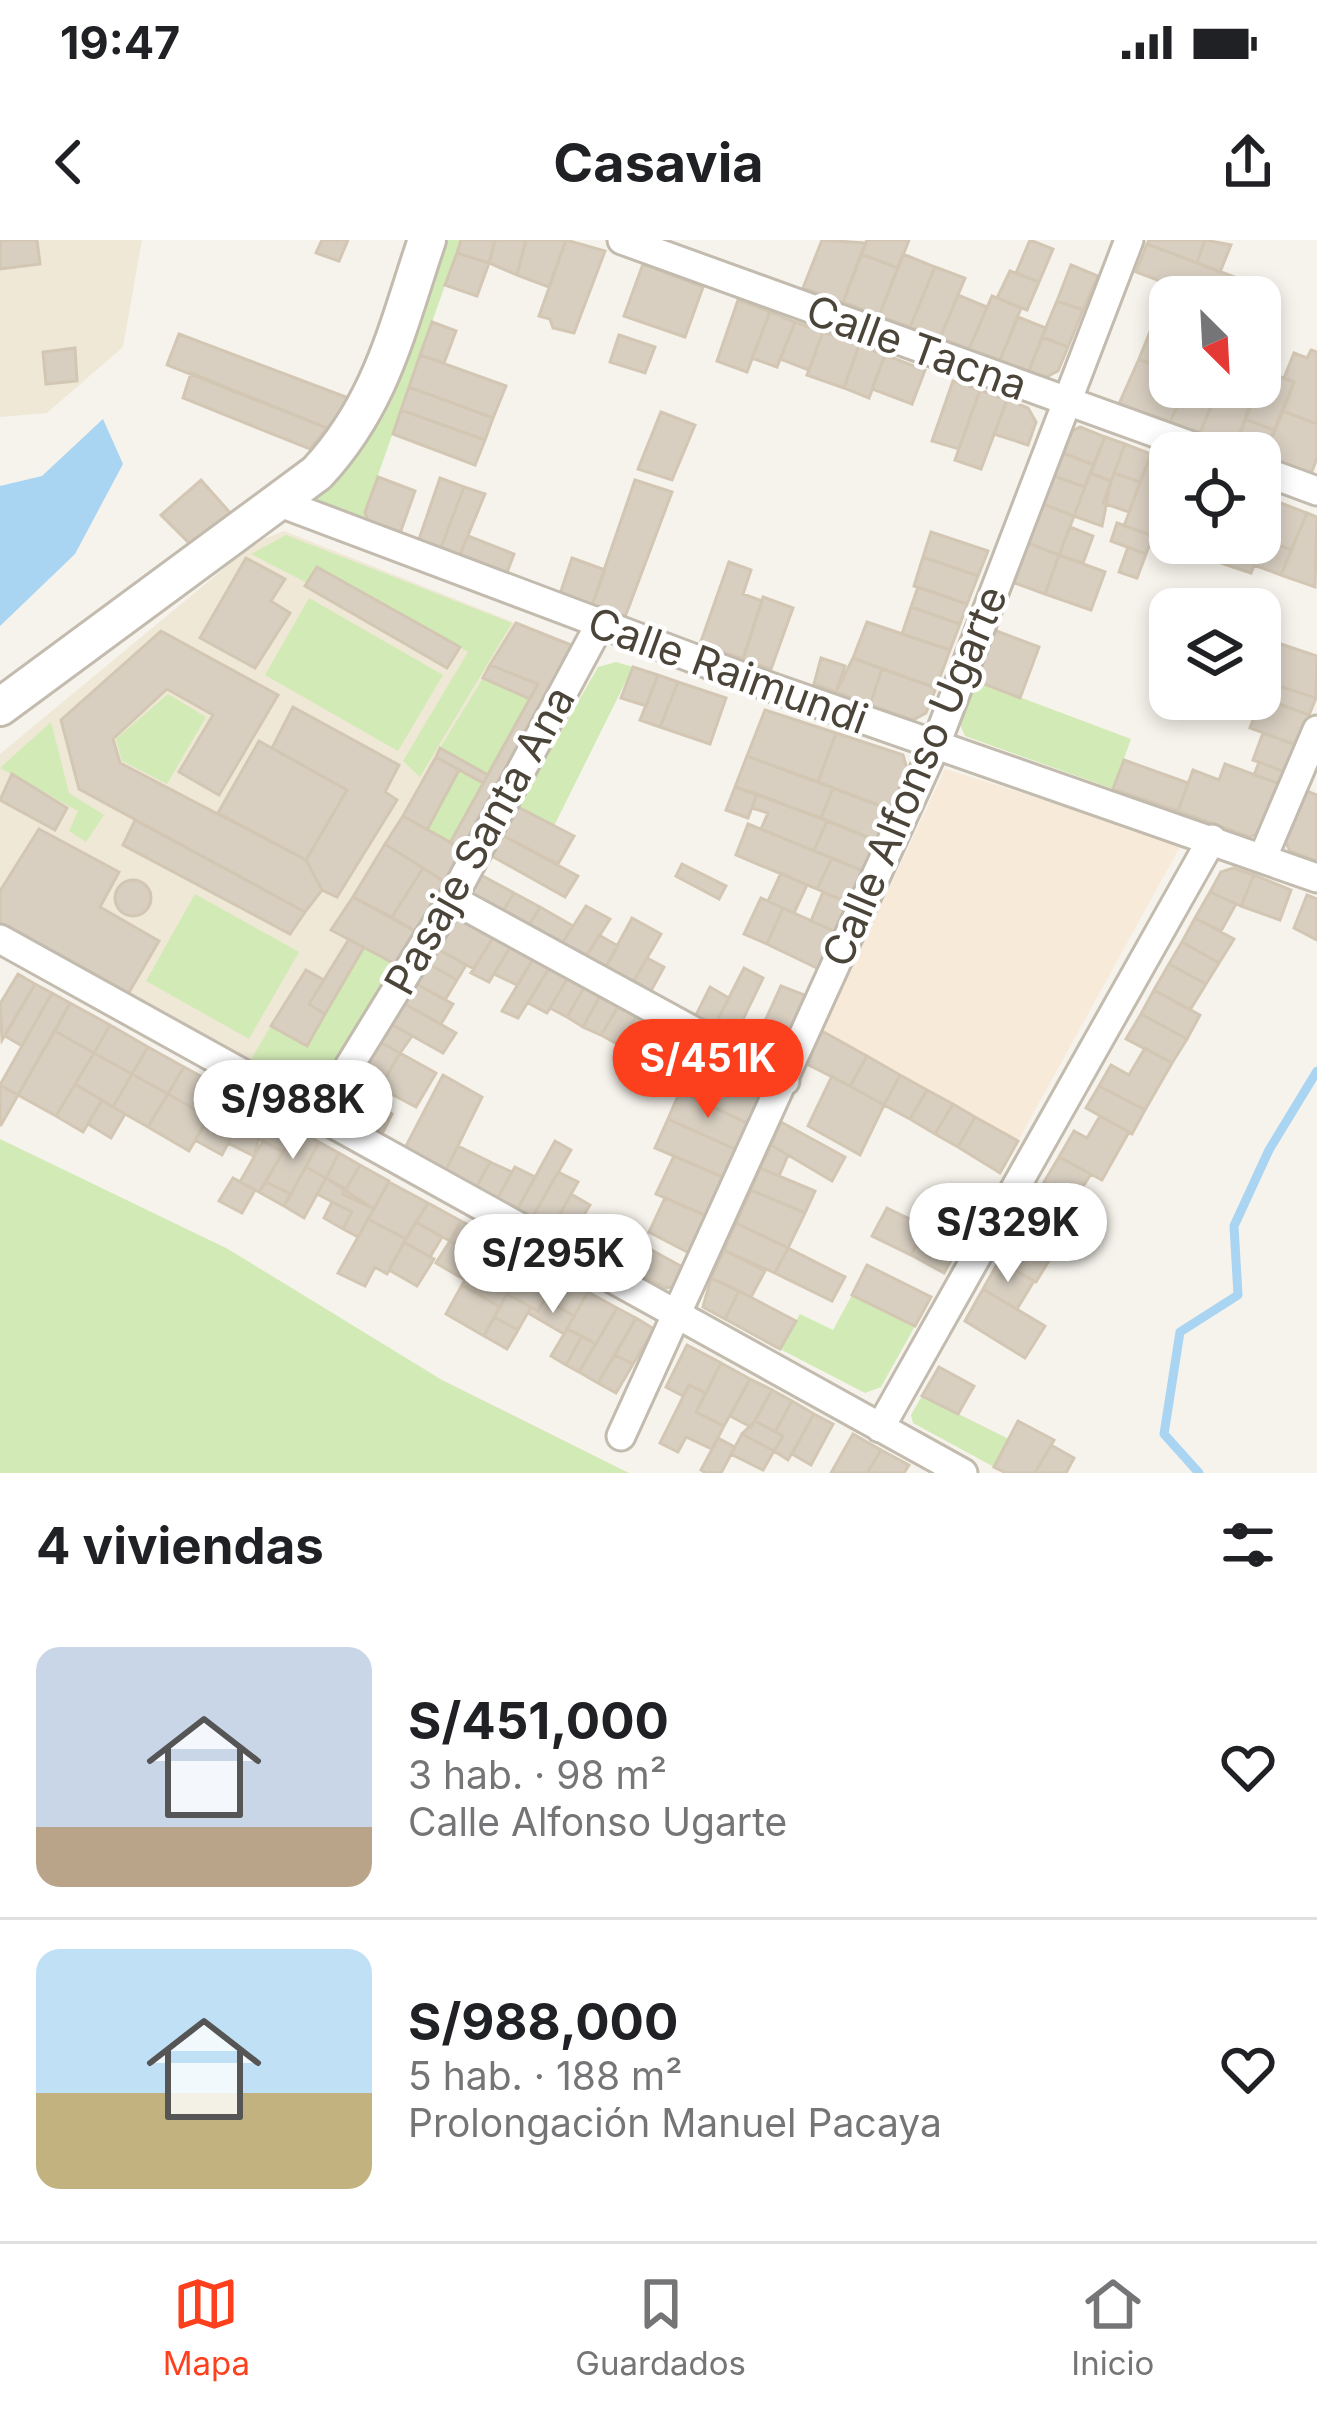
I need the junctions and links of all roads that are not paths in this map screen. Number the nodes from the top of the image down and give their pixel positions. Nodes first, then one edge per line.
1 (427, 240) edge
2 (622, 240) edge
3 (1129, 240) edge
4 (1066, 401) junction
5 (1152, 432) edge
6 (1281, 478) edge
7 (1317, 491) edge
8 (278, 502) junction
9 (600, 623) junction
10 (0, 707) edge
11 (1317, 730) edge
12 (936, 744) junction
13 (1212, 839) junction
14 (1263, 857) junction
15 (1317, 878) edge
16 (452, 899) junction
17 (0, 939) edge
18 (785, 1081) junction
19 (318, 1117) junction
20 (678, 1316) junction
21 (880, 1428) junction
22 (621, 1436) dead end
23 (963, 1473) edge

1 - 8 street
2 - 4 street, Calle Tacna
3 - 4 street, Calle Alfonso Ugarte
4 - 5 street, Calle Tacna
4 - 12 street, Calle Alfonso Ugarte
6 - 7 street
8 - 9 street, Calle Raimundi
8 - 10 street
9 - 12 street, Calle Raimundi
9 - 16 street, Pasaje Santa Ana
11 - 14 street
12 - 13 street, Calle Raimundi
12 - 18 street, Calle Alfonso Ugarte
13 - 14 street, Calle Raimundi
13 - 21 street
14 - 15 street, Calle Raimundi
16 - 18 street
16 - 19 street, Pasaje Santa Ana
17 - 19 street
18 - 20 street, Calle Alfonso Ugarte
19 - 20 street
20 - 21 street
20 - 22 street, Calle Alfonso Ugarte
21 - 23 street

